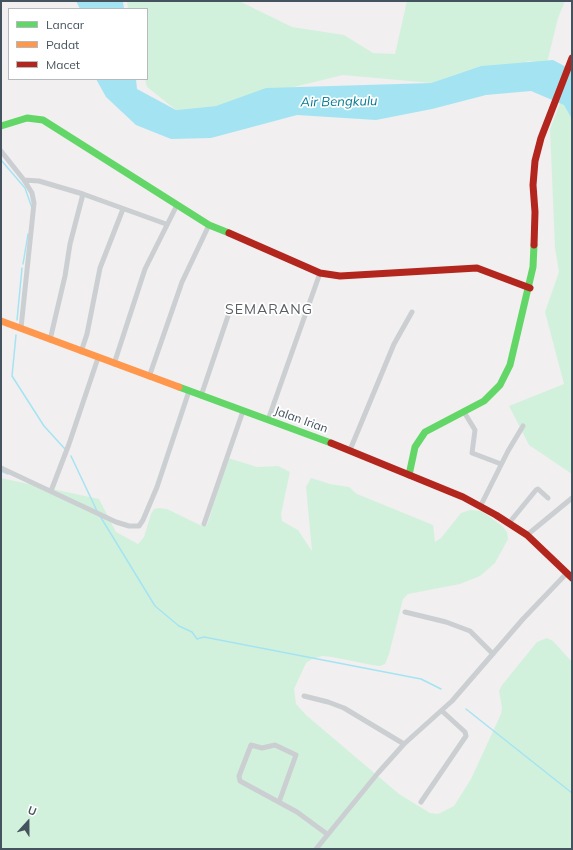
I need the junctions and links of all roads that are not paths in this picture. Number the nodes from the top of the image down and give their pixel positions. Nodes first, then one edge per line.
1 (571, 61) edge
2 (1, 126) edge
3 (1, 151) edge
4 (24, 180) junction
5 (83, 194) junction
6 (177, 205) junction
7 (123, 209) junction
8 (166, 224) junction
9 (209, 225) junction
10 (320, 273) junction
11 (530, 288) junction
12 (231, 307) dead end
13 (412, 312) dead end
14 (1, 321) edge
15 (20, 328) junction
16 (50, 340) junction
17 (81, 352) junction
18 (98, 358) junction
19 (114, 364) junction
20 (149, 377) junction
21 (189, 392) junction
22 (201, 396) junction
23 (243, 411) junction
24 (464, 412) junction
25 (268, 420) junction
26 (523, 426) dead end
27 (350, 450) junction
28 (501, 464) junction
29 (1, 468) edge
30 (409, 475) junction
31 (51, 491) junction
32 (548, 498) dead end
33 (572, 498) edge
34 (481, 506) junction
35 (509, 523) junction
36 (204, 524) dead end
37 (527, 535) junction
38 (570, 575) edge
39 (405, 612) dead end
40 (493, 654) junction
41 (304, 696) dead end
42 (442, 711) junction
43 (404, 744) junction
44 (278, 802) junction
45 (421, 802) dead end
46 (327, 834) junction
47 (316, 849) edge

1 - 11 street
2 - 6 street
3 - 4 street
4 - 5 street
4 - 15 street
5 - 7 street
5 - 16 street
6 - 8 street
6 - 9 street
7 - 8 street
7 - 17 street
8 - 19 street
9 - 10 street
9 - 20 street
10 - 11 street
10 - 25 street
11 - 24 street
12 - 22 street
13 - 27 street
14 - 15 street, Jalan Irian
15 - 16 street, Jalan Irian
16 - 17 street, Jalan Irian
17 - 18 street, Jalan Irian
18 - 19 street, Jalan Irian
18 - 31 street
19 - 20 street, Jalan Irian
20 - 21 street, Jalan Irian
21 - 22 street, Jalan Irian
21 - 31 street
22 - 23 street, Jalan Irian
23 - 25 street, Jalan Irian
23 - 36 street
24 - 28 street
24 - 30 street
25 - 27 street, Jalan Irian
26 - 28 street
27 - 30 street, Jalan Irian
28 - 34 street
29 - 31 street
30 - 34 street, Jalan Irian
32 - 35 street
33 - 37 street
34 - 35 street, Jalan Irian
35 - 37 street, Jalan Irian
37 - 38 street, Jalan Irian
38 - 40 street
39 - 40 street
40 - 42 street
41 - 43 street
42 - 43 street
42 - 45 street
43 - 46 street
44 - 44 street
44 - 46 street
46 - 47 street

